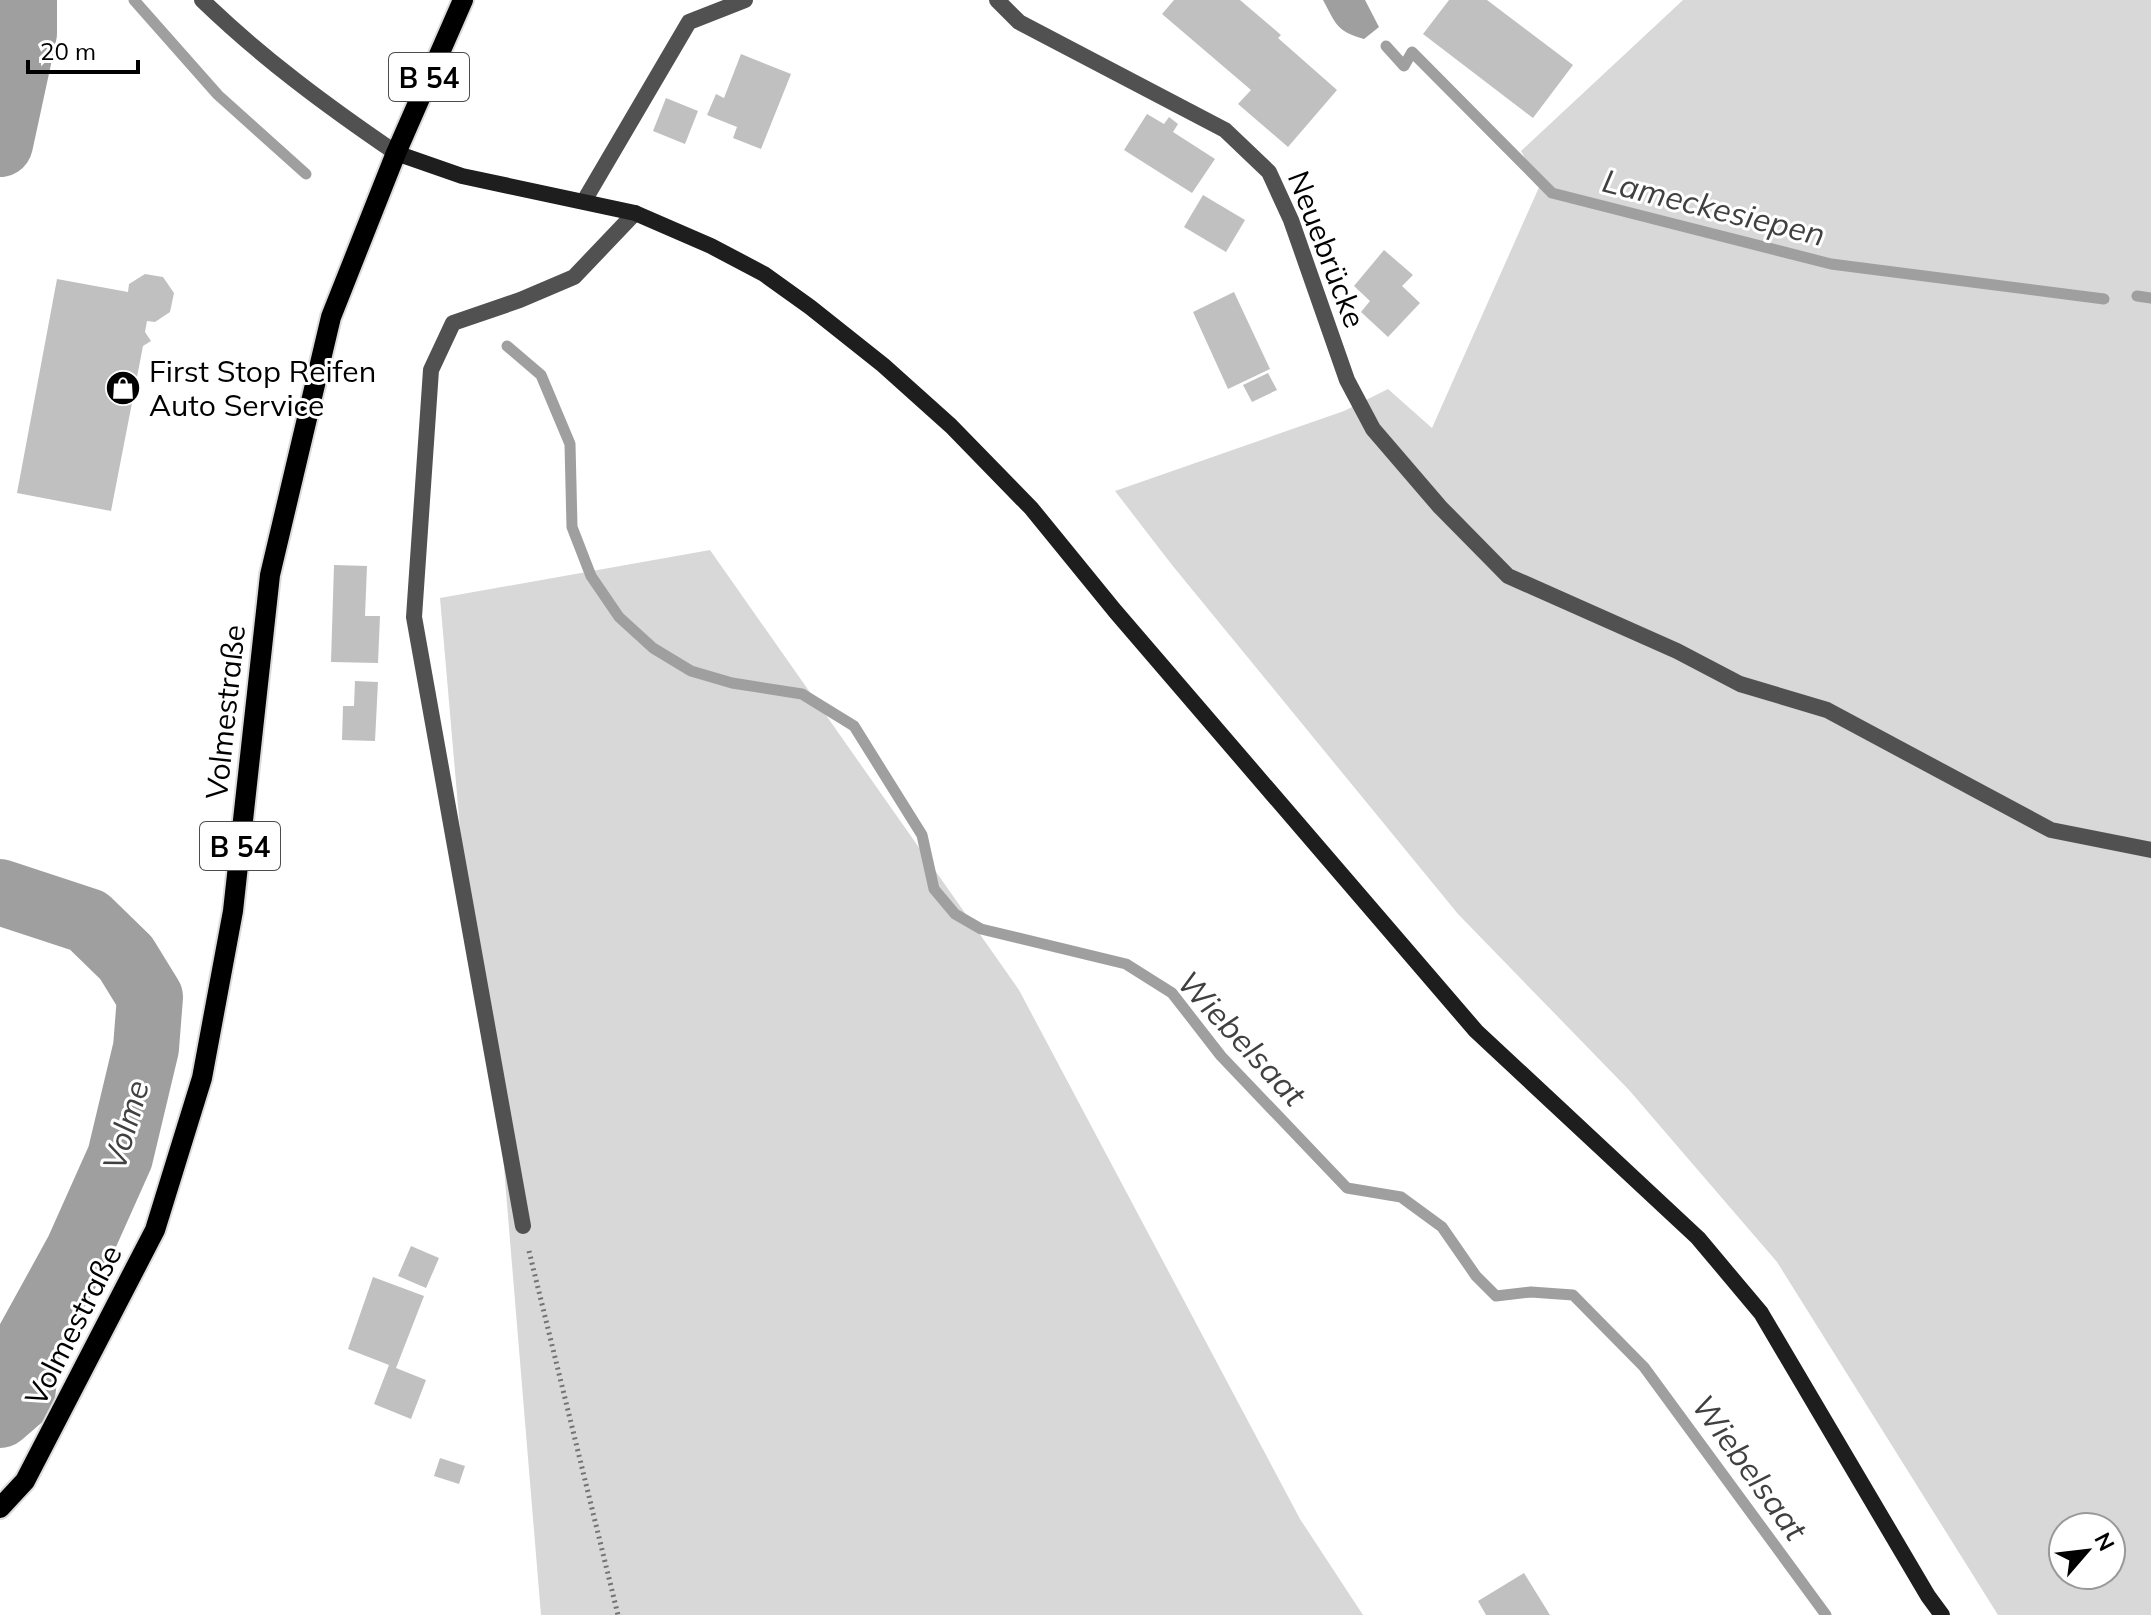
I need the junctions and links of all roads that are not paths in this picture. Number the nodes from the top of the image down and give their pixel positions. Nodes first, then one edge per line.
1 (202, 0) edge
2 (463, 0) edge
3 (745, 0) edge
4 (997, 0) edge
5 (396, 153) junction
6 (584, 201) junction
7 (635, 213) junction
8 (2151, 850) edge
9 (523, 1226) road end
10 (0, 1508) edge
11 (1942, 1615) edge

1 - 5 street
2 - 5 main road, Volmestraße / B 54
3 - 6 street
4 - 8 street, Neuebrücke
5 - 6 main road
5 - 10 main road, Volmestraße / B 54
6 - 7 main road
7 - 9 street
7 - 11 main road

